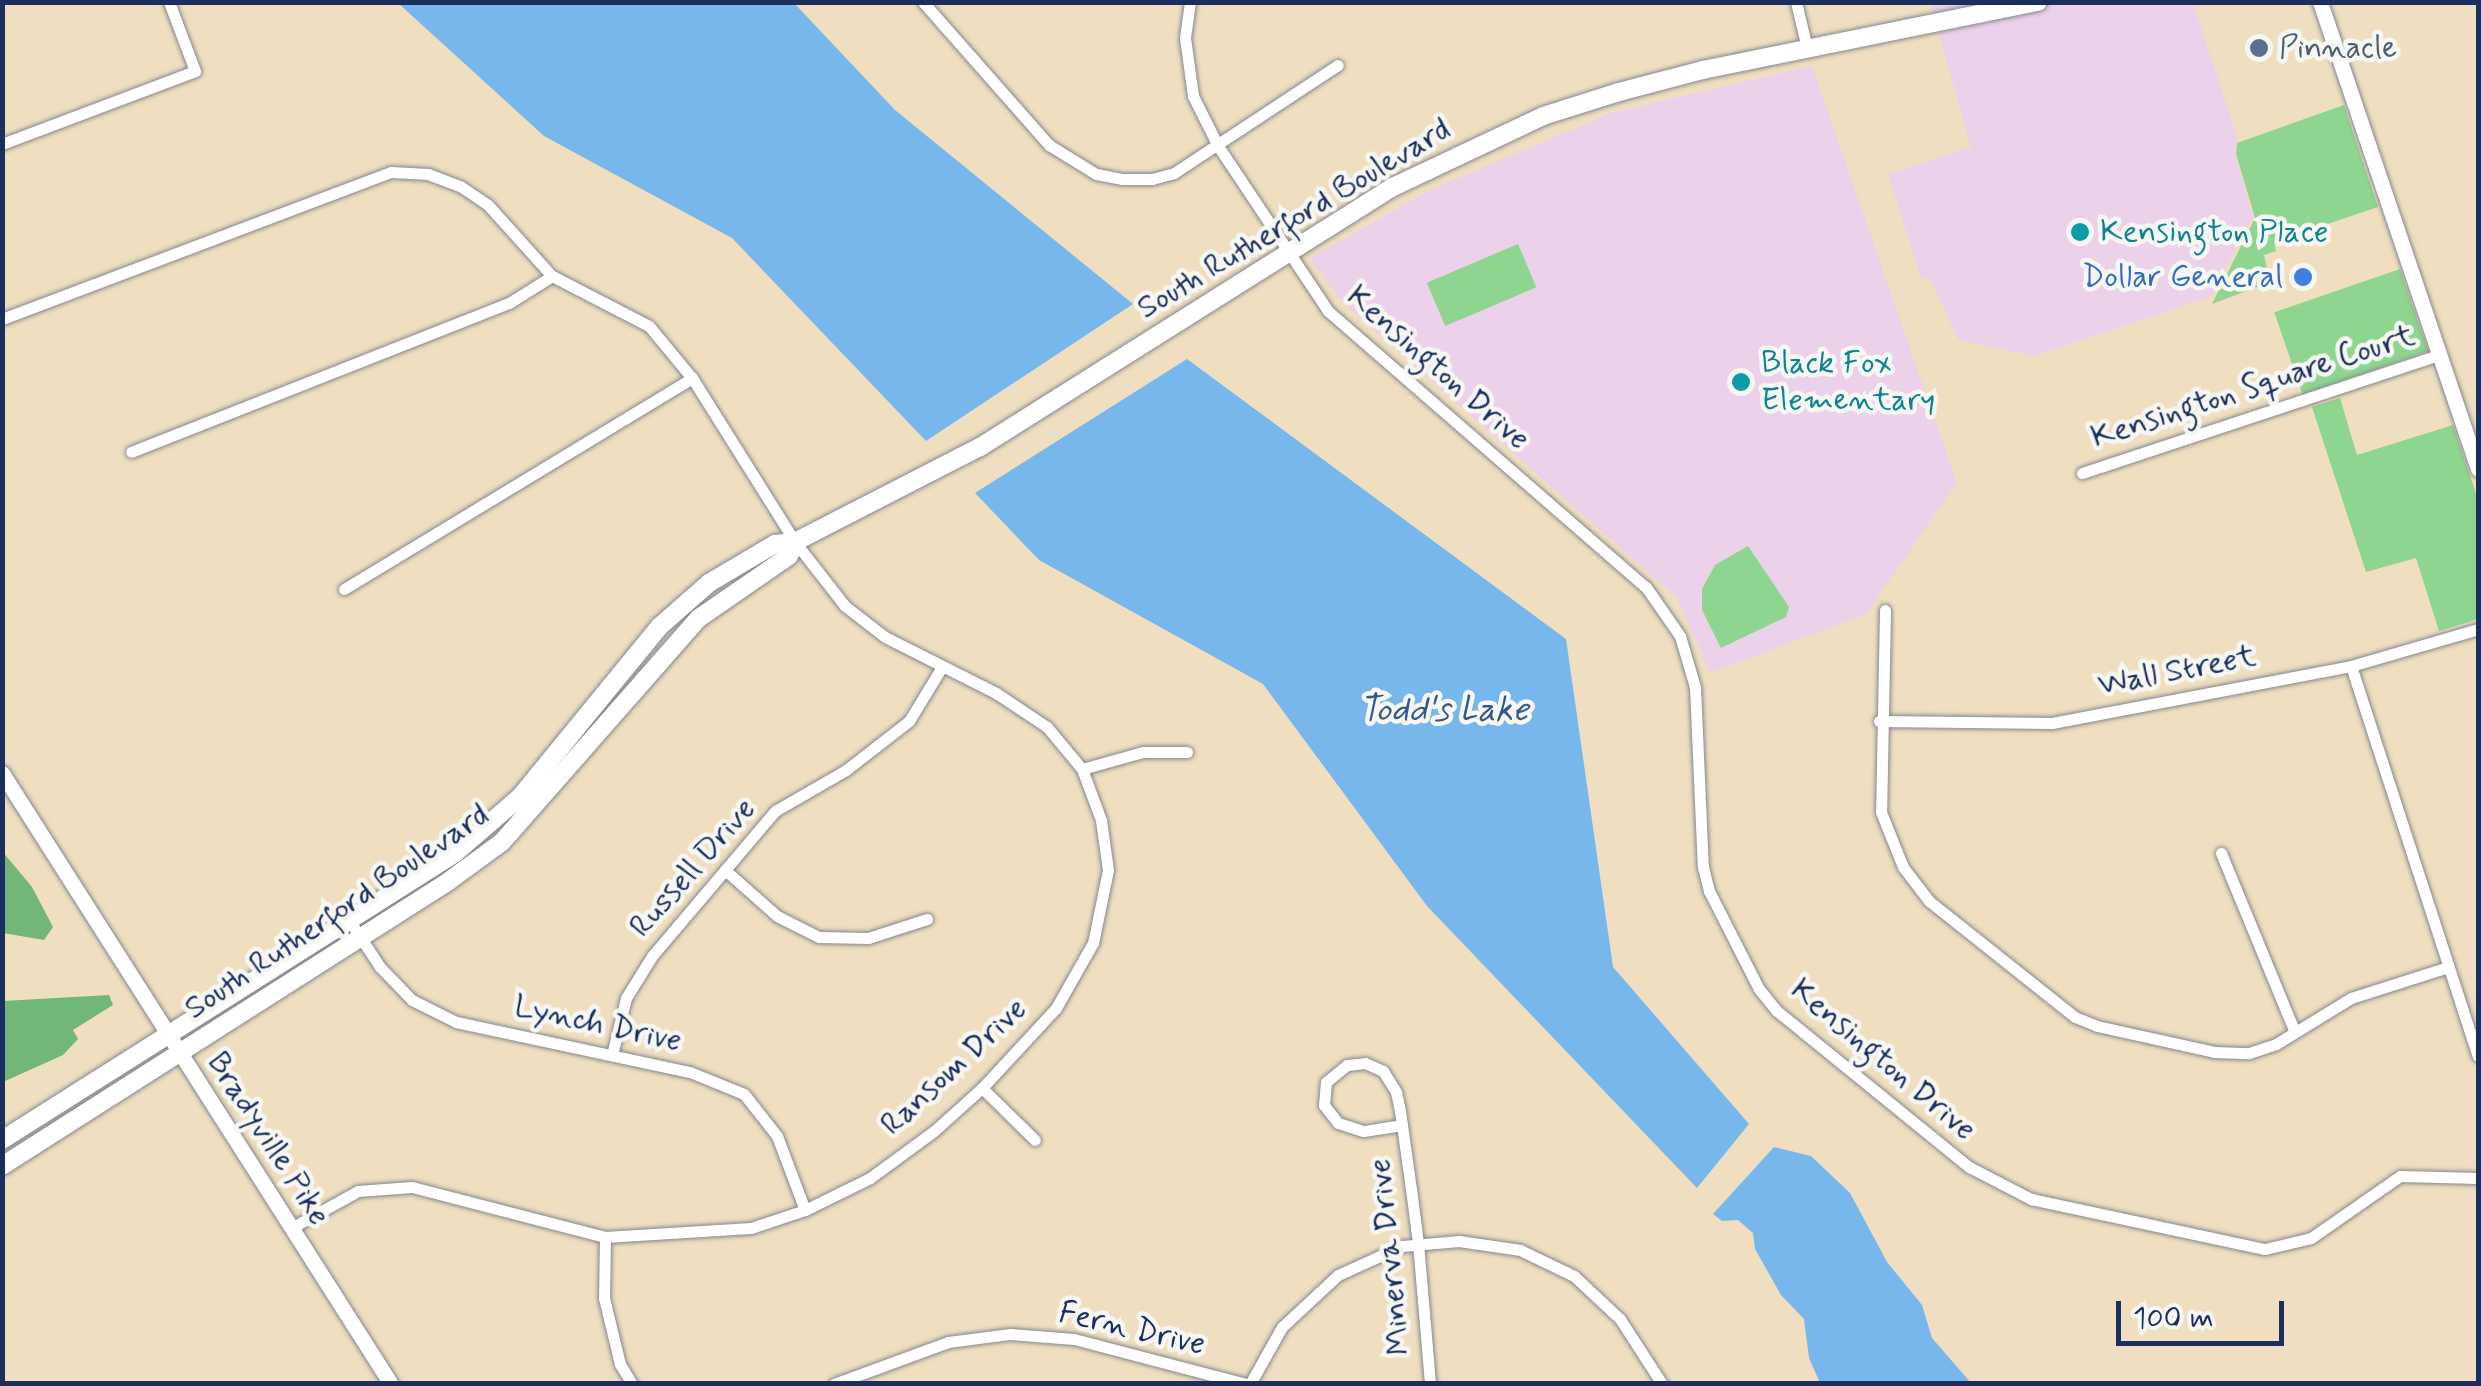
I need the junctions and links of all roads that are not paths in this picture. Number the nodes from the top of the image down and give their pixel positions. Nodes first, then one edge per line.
1 (169, 2) edge
2 (1190, 2) edge
3 (1796, 2) edge
4 (2320, 2) edge
5 (2028, 3) edge
6 (930, 5) edge
7 (1807, 48) junction
8 (1338, 65) dead end
9 (2, 144) edge
10 (1218, 146) junction
11 (1286, 252) junction
12 (552, 276) junction
13 (2, 319) edge
14 (2440, 354) junction
15 (692, 378) junction
16 (131, 452) dead end
17 (2478, 469) edge
18 (2082, 473) dead end
19 (794, 542) junction
20 (344, 589) dead end
21 (1885, 610) dead end
22 (2478, 629) edge
23 (2351, 666) junction
24 (942, 667) junction
25 (1880, 721) junction
26 (1187, 752) dead end
27 (1082, 769) junction
28 (2, 773) edge
29 (2221, 854) dead end
30 (724, 870) junction
31 (927, 919) dead end
32 (349, 920) junction
33 (361, 938) junction
34 (2448, 967) junction
35 (2294, 1030) junction
36 (168, 1035) junction
37 (180, 1052) junction
38 (612, 1055) junction
39 (2478, 1056) edge
40 (982, 1088) junction
41 (1402, 1126) junction
42 (2, 1140) edge
43 (1036, 1140) dead end
44 (9, 1162) edge
45 (2478, 1178) edge
46 (805, 1210) junction
47 (293, 1227) junction
48 (605, 1237) junction
49 (1418, 1243) junction
50 (391, 1384) edge
51 (632, 1384) edge
52 (834, 1384) edge
53 (1247, 1384) edge
54 (1430, 1384) edge
55 (1662, 1384) edge

1 - 9 street
2 - 10 street, Kensington Drive
3 - 7 street
4 - 14 main road
5 - 7 highway, South Rutherford Boulevard
6 - 10 street
7 - 11 highway, South Rutherford Boulevard
8 - 10 street
10 - 11 street, Kensington Drive
11 - 19 highway, South Rutherford Boulevard
11 - 45 street, Kensington Drive
12 - 13 street
12 - 15 street, Ransom Drive
12 - 16 street
14 - 17 main road
14 - 18 street, Kensington Square Court
15 - 19 street, Ransom Drive
15 - 20 street
19 - 24 street, Ransom Drive
19 - 32 highway, South Rutherford Boulevard
19 - 33 highway, South Rutherford Boulevard
21 - 25 street
22 - 23 street, Wall Street
23 - 25 street, Wall Street
23 - 34 street
24 - 27 street, Ransom Drive
24 - 30 street, Russell Drive
25 - 35 street
26 - 27 street
27 - 40 street, Ransom Drive
28 - 36 main road, Bradyville Pike
29 - 35 street
30 - 31 street
30 - 38 street, Russell Drive
32 - 33 street, Lynch Drive
32 - 36 highway, South Rutherford Boulevard
33 - 37 highway, South Rutherford Boulevard
33 - 38 street, Lynch Drive
34 - 35 street
34 - 39 street
36 - 37 main road, Bradyville Pike
36 - 42 highway, South Rutherford Boulevard
37 - 44 highway, South Rutherford Boulevard
37 - 47 main road, Bradyville Pike
38 - 46 street, Lynch Drive
40 - 43 street
40 - 46 street, Ransom Drive
41 - 41 street, Minerva Drive
41 - 49 street, Minerva Drive
42 - 44 street
46 - 48 street, Ransom Drive
47 - 48 street, Ransom Drive
47 - 50 main road, Bradyville Pike
48 - 51 street
49 - 53 street
49 - 54 street, Minerva Drive
49 - 55 street
52 - 53 street, Fern Drive

